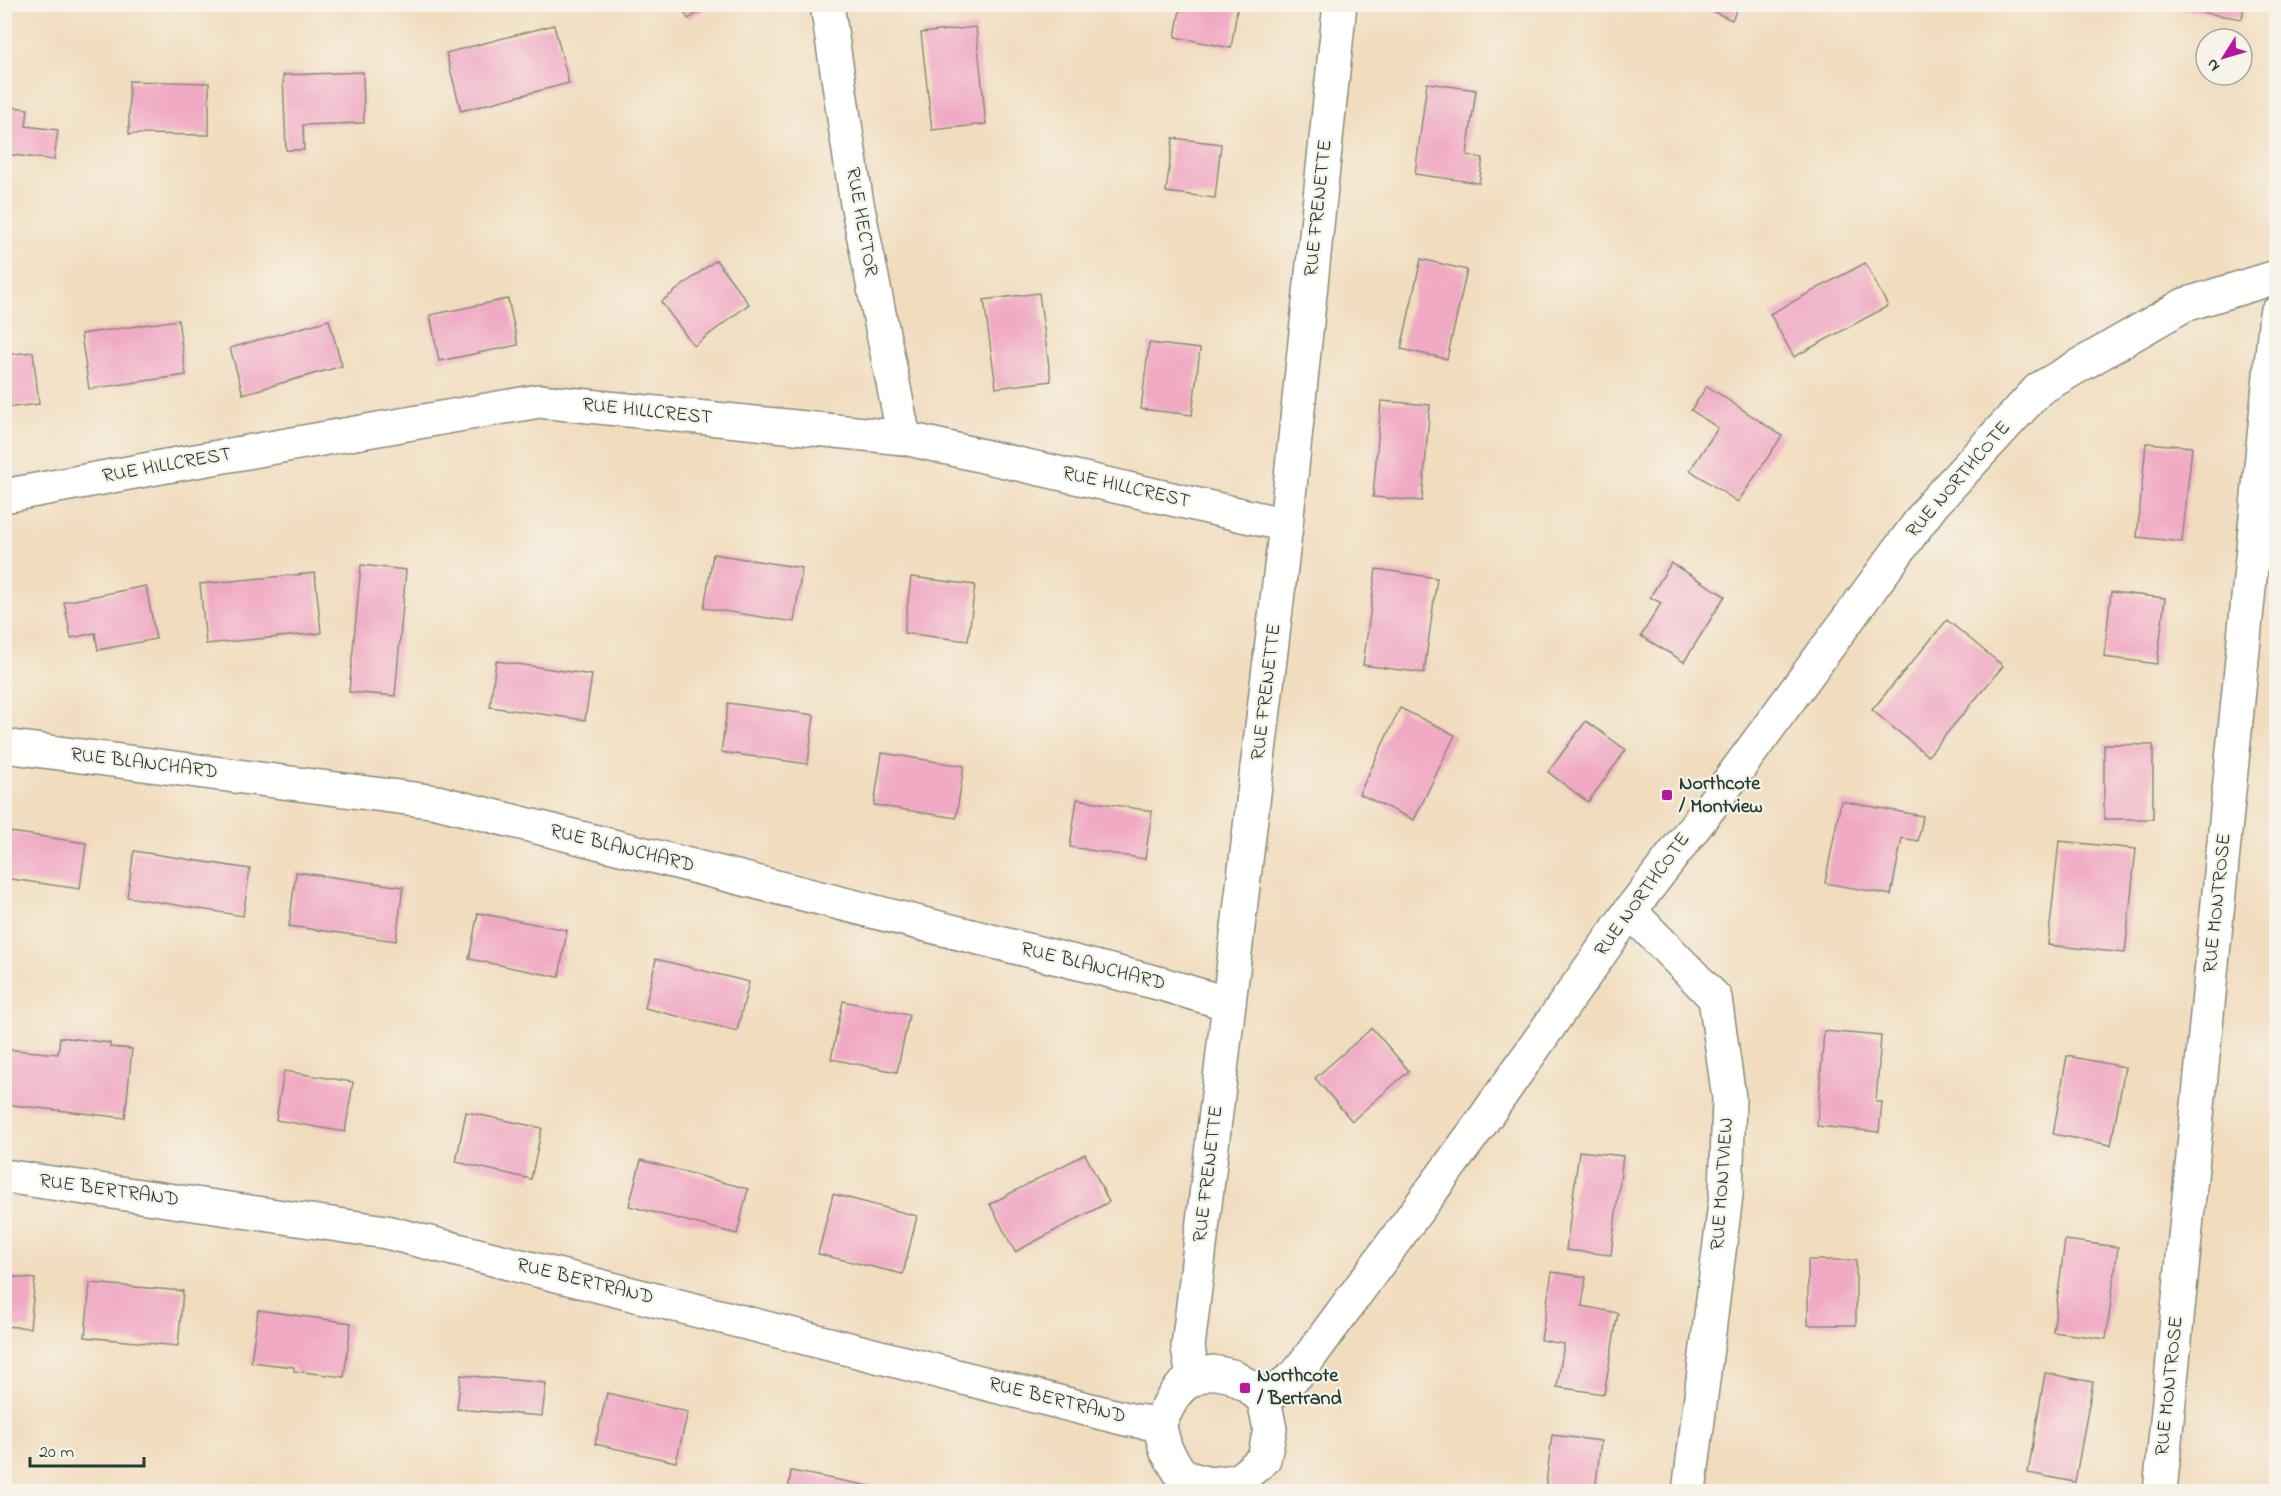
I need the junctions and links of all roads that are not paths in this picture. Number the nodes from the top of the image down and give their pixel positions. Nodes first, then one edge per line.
1 (827, 4) edge
2 (1340, 4) edge
3 (2277, 277) edge
4 (2277, 314) edge
5 (904, 438) junction
6 (4, 496) edge
7 (1287, 525) junction
8 (4, 746) edge
9 (1630, 911) junction
10 (1229, 1004) junction
11 (4, 1176) edge
12 (1193, 1377) junction
13 (1264, 1400) junction
14 (1159, 1424) junction
15 (1208, 1488) edge
16 (1689, 1491) edge
17 (2160, 1491) edge

1 - 5 street, RUE HECTOR
2 - 7 street, RUE FRENETTE
3 - 9 street, RUE NORTHCOTE
4 - 17 street, RUE MONTROSE
5 - 6 street, RUE HILLCREST
5 - 7 street, RUE HILLCREST
7 - 10 street, RUE FRENETTE
8 - 10 street, RUE BLANCHARD
9 - 13 street, RUE NORTHCOTE
9 - 16 street, RUE MONTVIEW
10 - 12 street, RUE FRENETTE
11 - 14 street, RUE BERTRAND
12 - 13 street
12 - 14 street
13 - 15 street
14 - 15 street

